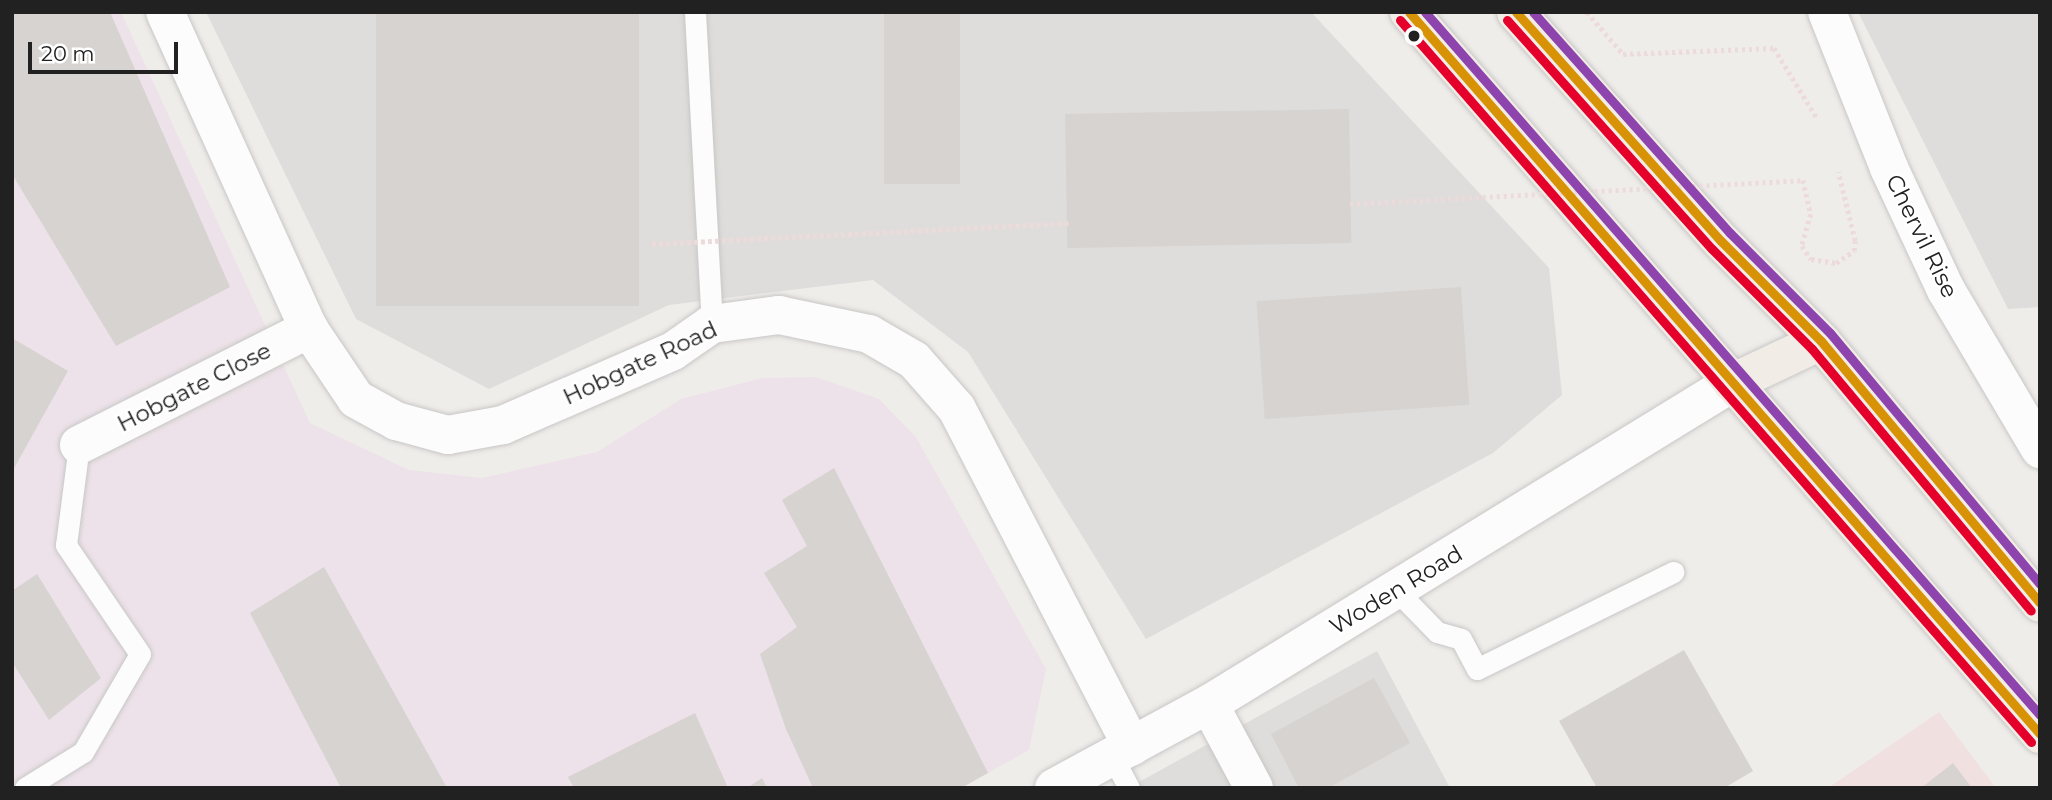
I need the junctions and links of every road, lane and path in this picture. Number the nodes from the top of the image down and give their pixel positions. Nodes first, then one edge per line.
1 (165, 12) edge
2 (695, 12) edge
3 (1409, 12) edge
4 (1516, 12) edge
5 (1587, 12) edge
6 (1827, 12) edge
7 (1824, 130) dead end
8 (1838, 172) dead end
9 (1350, 204) dead end
10 (1068, 223) dead end
11 (652, 244) dead end
12 (712, 324) junction
13 (309, 329) junction
14 (1821, 341) junction
15 (1732, 383) junction
16 (79, 445) joint
17 (2040, 449) edge
18 (1673, 572) dead end
19 (1396, 590) junction
20 (2040, 603) edge
21 (1209, 704) junction
22 (2040, 734) edge
23 (1124, 763) edge
24 (25, 788) edge
25 (1054, 788) edge
26 (1254, 788) edge

1 - 13 street, Hobgate Road
2 - 12 lane
3 - 15 main road
4 - 14 main road
5 - 7 path
6 - 17 street, Chervil Rise
8 - 9 path, bridge
10 - 11 path, bridge
12 - 13 street, Hobgate Road
12 - 23 street, Hobgate Road
13 - 16 street, Hobgate Close
14 - 15 main road
14 - 20 main road
15 - 19 street, Woden Road
15 - 22 main road
16 - 24 lane
18 - 19 lane
19 - 21 street, Woden Road
21 - 23 street, Woden Road
21 - 26 street
23 - 25 street, Woden Road

